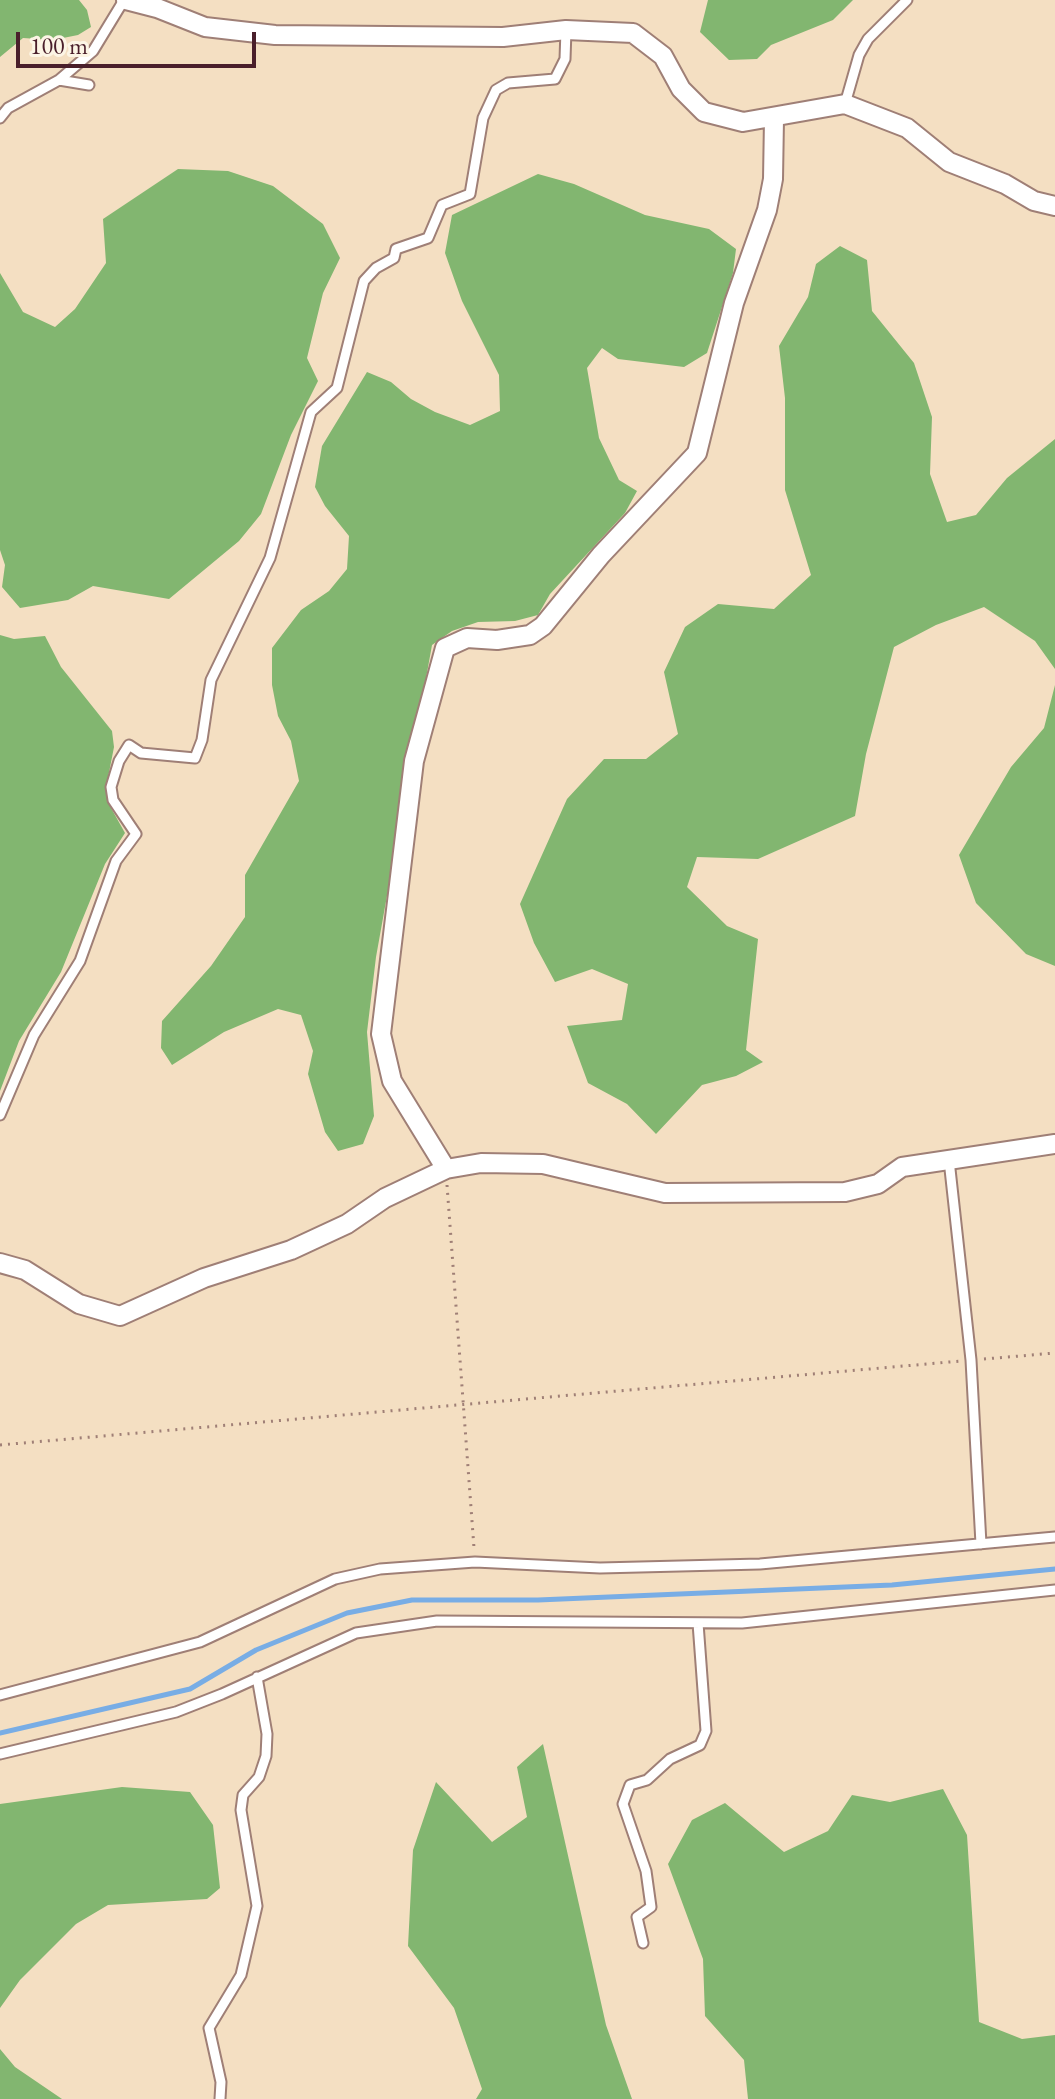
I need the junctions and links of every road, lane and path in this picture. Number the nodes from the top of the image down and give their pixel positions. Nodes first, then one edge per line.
1 (125, 0) edge
2 (907, 0) edge
3 (566, 30) junction
4 (59, 80) junction
5 (89, 85) dead end
6 (845, 104) junction
7 (0, 118) edge
8 (774, 119) junction
9 (1055, 206) edge
10 (0, 1115) edge
11 (1055, 1144) edge
12 (949, 1160) junction
13 (446, 1169) junction
14 (0, 1263) edge
15 (1055, 1353) edge
16 (971, 1360) junction
17 (462, 1407) junction
18 (0, 1445) edge
19 (1055, 1537) edge
20 (981, 1544) junction
21 (475, 1562) junction
22 (1055, 1590) edge
23 (698, 1623) junction
24 (257, 1677) junction
25 (0, 1695) edge
26 (0, 1754) edge
27 (643, 1943) dead end
28 (220, 2099) edge

1 - 3 street
1 - 4 lane
2 - 6 lane
3 - 8 street
3 - 10 lane
4 - 5 lane
4 - 7 lane
6 - 8 street
6 - 9 street
8 - 13 street
11 - 12 street
12 - 13 street
12 - 16 lane
13 - 14 street
13 - 17 path
15 - 16 path
16 - 17 path
16 - 20 lane
17 - 18 path
17 - 21 path
19 - 20 lane
20 - 21 lane
21 - 25 lane
22 - 23 lane
23 - 24 lane
23 - 27 lane
24 - 26 lane
24 - 28 lane

